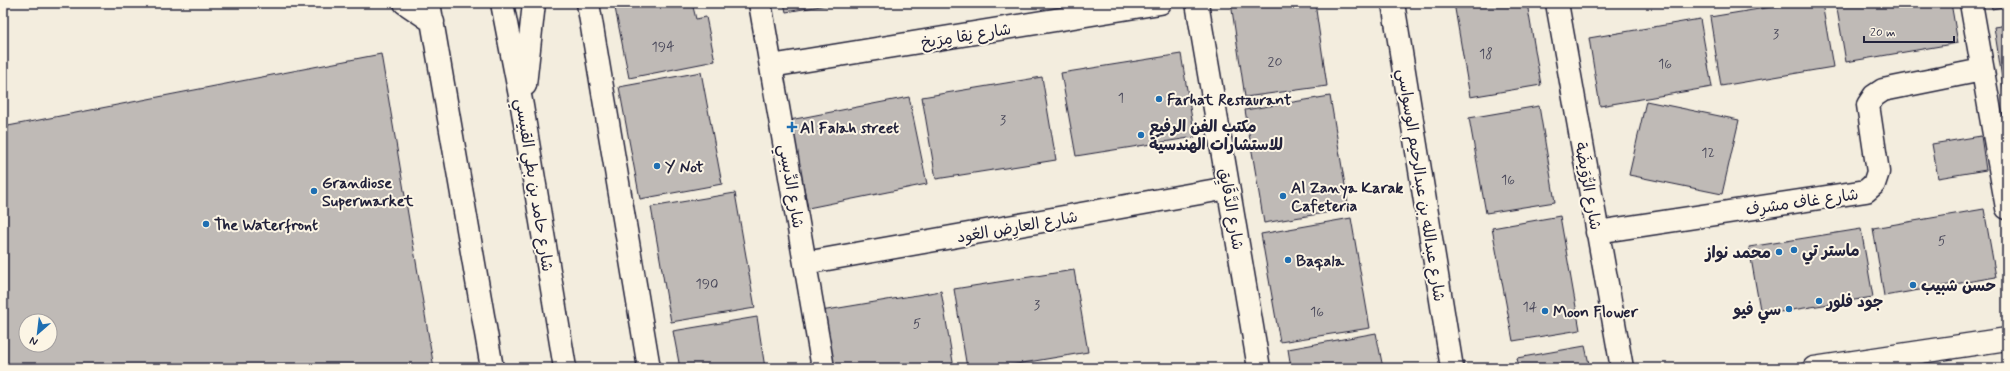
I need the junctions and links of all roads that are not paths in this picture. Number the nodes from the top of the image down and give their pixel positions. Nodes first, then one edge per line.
1 (405, 3) edge
2 (502, 3) edge
3 (534, 3) edge
4 (588, 3) edge
5 (760, 3) edge
6 (1160, 3) edge
7 (1197, 3) edge
8 (1392, 3) edge
9 (1557, 3) edge
10 (1971, 3) edge
11 (431, 12) edge
12 (771, 66) junction
13 (1982, 70) junction
14 (522, 106) junction
15 (1228, 188) junction
16 (2007, 208) edge
17 (1597, 232) junction
18 (805, 263) junction
19 (2007, 339) edge
20 (492, 368) edge
21 (565, 368) edge
22 (648, 368) edge
23 (823, 368) edge
24 (1259, 368) edge
25 (1452, 368) edge
26 (1622, 368) edge
27 (1814, 368) edge

1 - 11 street
2 - 14 street, شارع حامد بن بطي القبيسي
3 - 14 street
4 - 22 street
5 - 12 street, شارع الدِّبسِي
6 - 12 street, شارع نِقا مِرَيخ
7 - 15 street, شارع الدَّقَايِق
8 - 25 street, شارع عبدالله بن عبدالرحيم الوسواسي
9 - 17 street, شارع الرُّوَيضَة
10 - 13 street
11 - 20 street
12 - 18 street, شارع الدِّبسِي
13 - 16 street
13 - 17 street, شارع غاف مشرِف
14 - 21 street, شارع حامد بن بطي القبيسي
15 - 18 street, شارع العارِض العُود
15 - 24 street, شارع الدَّقَايِق
17 - 26 street, شارع الرُّوَيضَة
18 - 23 street, شارع الدِّبسِي
19 - 27 street

